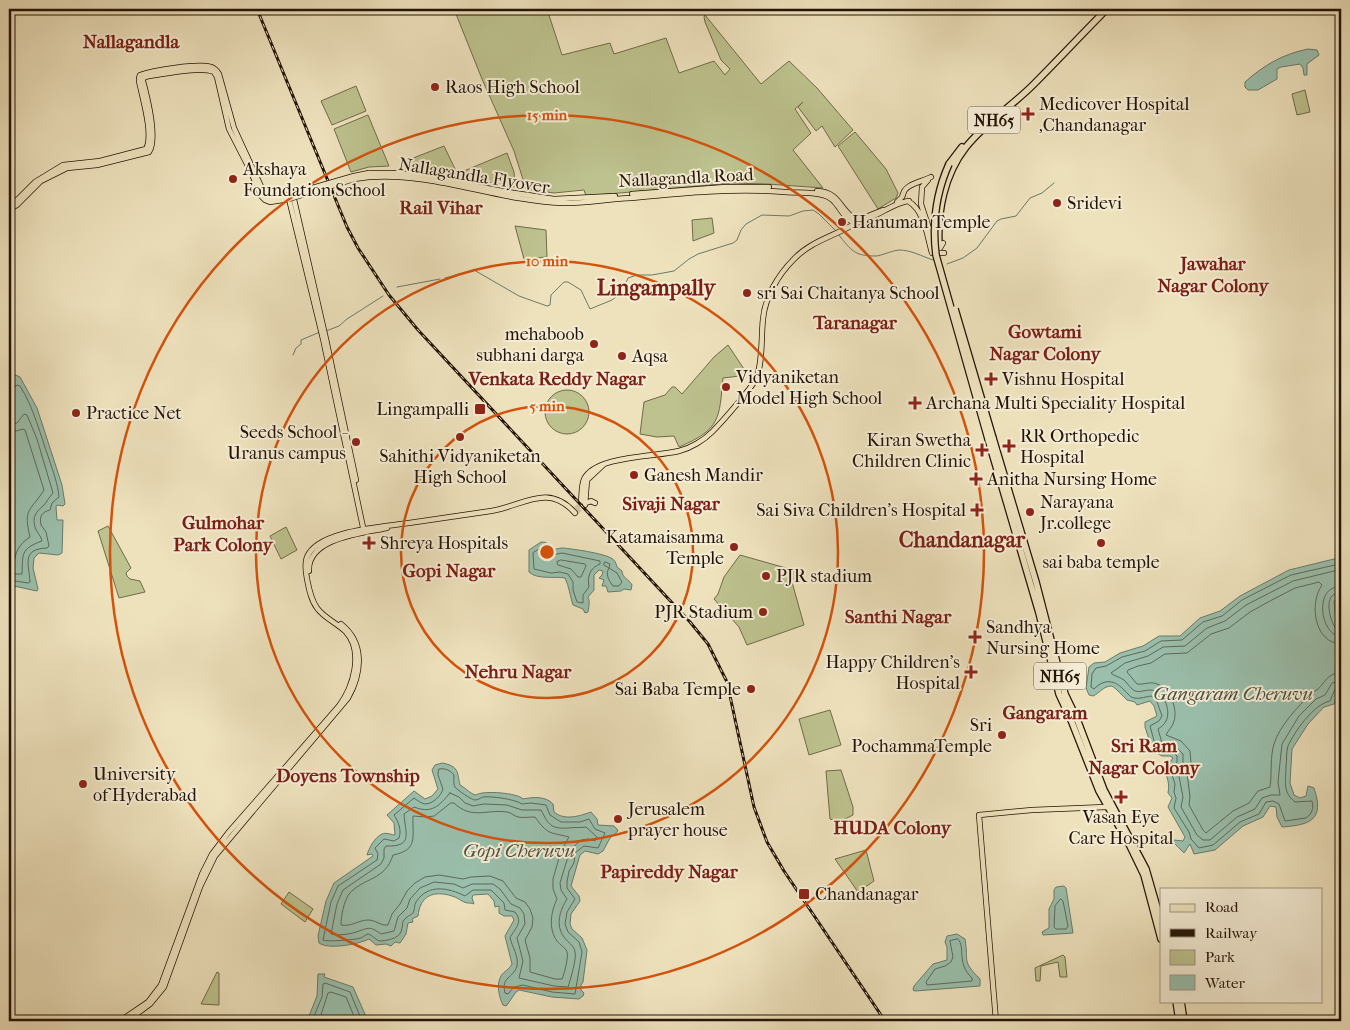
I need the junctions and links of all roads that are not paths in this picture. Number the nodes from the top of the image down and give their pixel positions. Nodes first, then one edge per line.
1 (1102, 9) edge
2 (1107, 9) edge
3 (1090, 24) junction
4 (141, 81) junction
5 (823, 193) junction
6 (903, 194) junction
7 (291, 196) junction
8 (563, 201) joint
9 (909, 201) junction
10 (9, 206) edge
11 (9, 209) edge
12 (856, 221) junction
13 (930, 235) junction
14 (929, 242) junction
15 (943, 243) dead end
16 (944, 253) dead end
17 (328, 354) junction
18 (603, 465) junction
19 (584, 503) junction
20 (595, 503) dead end
21 (361, 520) junction
22 (365, 531) junction
23 (352, 532) junction
24 (307, 563) junction
25 (1108, 805) junction
26 (1128, 838) junction
27 (1160, 917) edge
28 (1160, 935) edge
29 (170, 965) junction
30 (1176, 1002) edge
31 (1181, 1002) edge
32 (120, 1021) edge
33 (127, 1021) edge
34 (996, 1021) edge
35 (1179, 1021) edge
36 (1184, 1021) edge

1 - 3 highway, NH65
2 - 3 highway, NH65
3 - 25 highway, NH65, bridge
4 - 7 main road, Nallagandla Flyover
4 - 10 main road
4 - 11 main road
5 - 8 main road, Nallagandla Road
5 - 12 main road
5 - 12 main road
6 - 9 main road
6 - 12 main road
6 - 13 main road
7 - 8 main road, Nallagandla Flyover, bridge
7 - 17 main road
9 - 12 main road
9 - 14 main road
12 - 18 main road
13 - 14 main road
13 - 15 main road
14 - 16 main road
17 - 21 main road
17 - 22 main road
18 - 19 main road
18 - 19 main road
19 - 20 main road
21 - 22 main road
21 - 23 main road
22 - 22 main road
22 - 23 main road
22 - 24 main road
23 - 24 main road
24 - 29 main road
25 - 26 highway, NH65
25 - 34 main road
26 - 27 highway, NH65
26 - 28 highway, NH65
29 - 32 main road
29 - 33 main road
30 - 35 highway
31 - 36 highway

